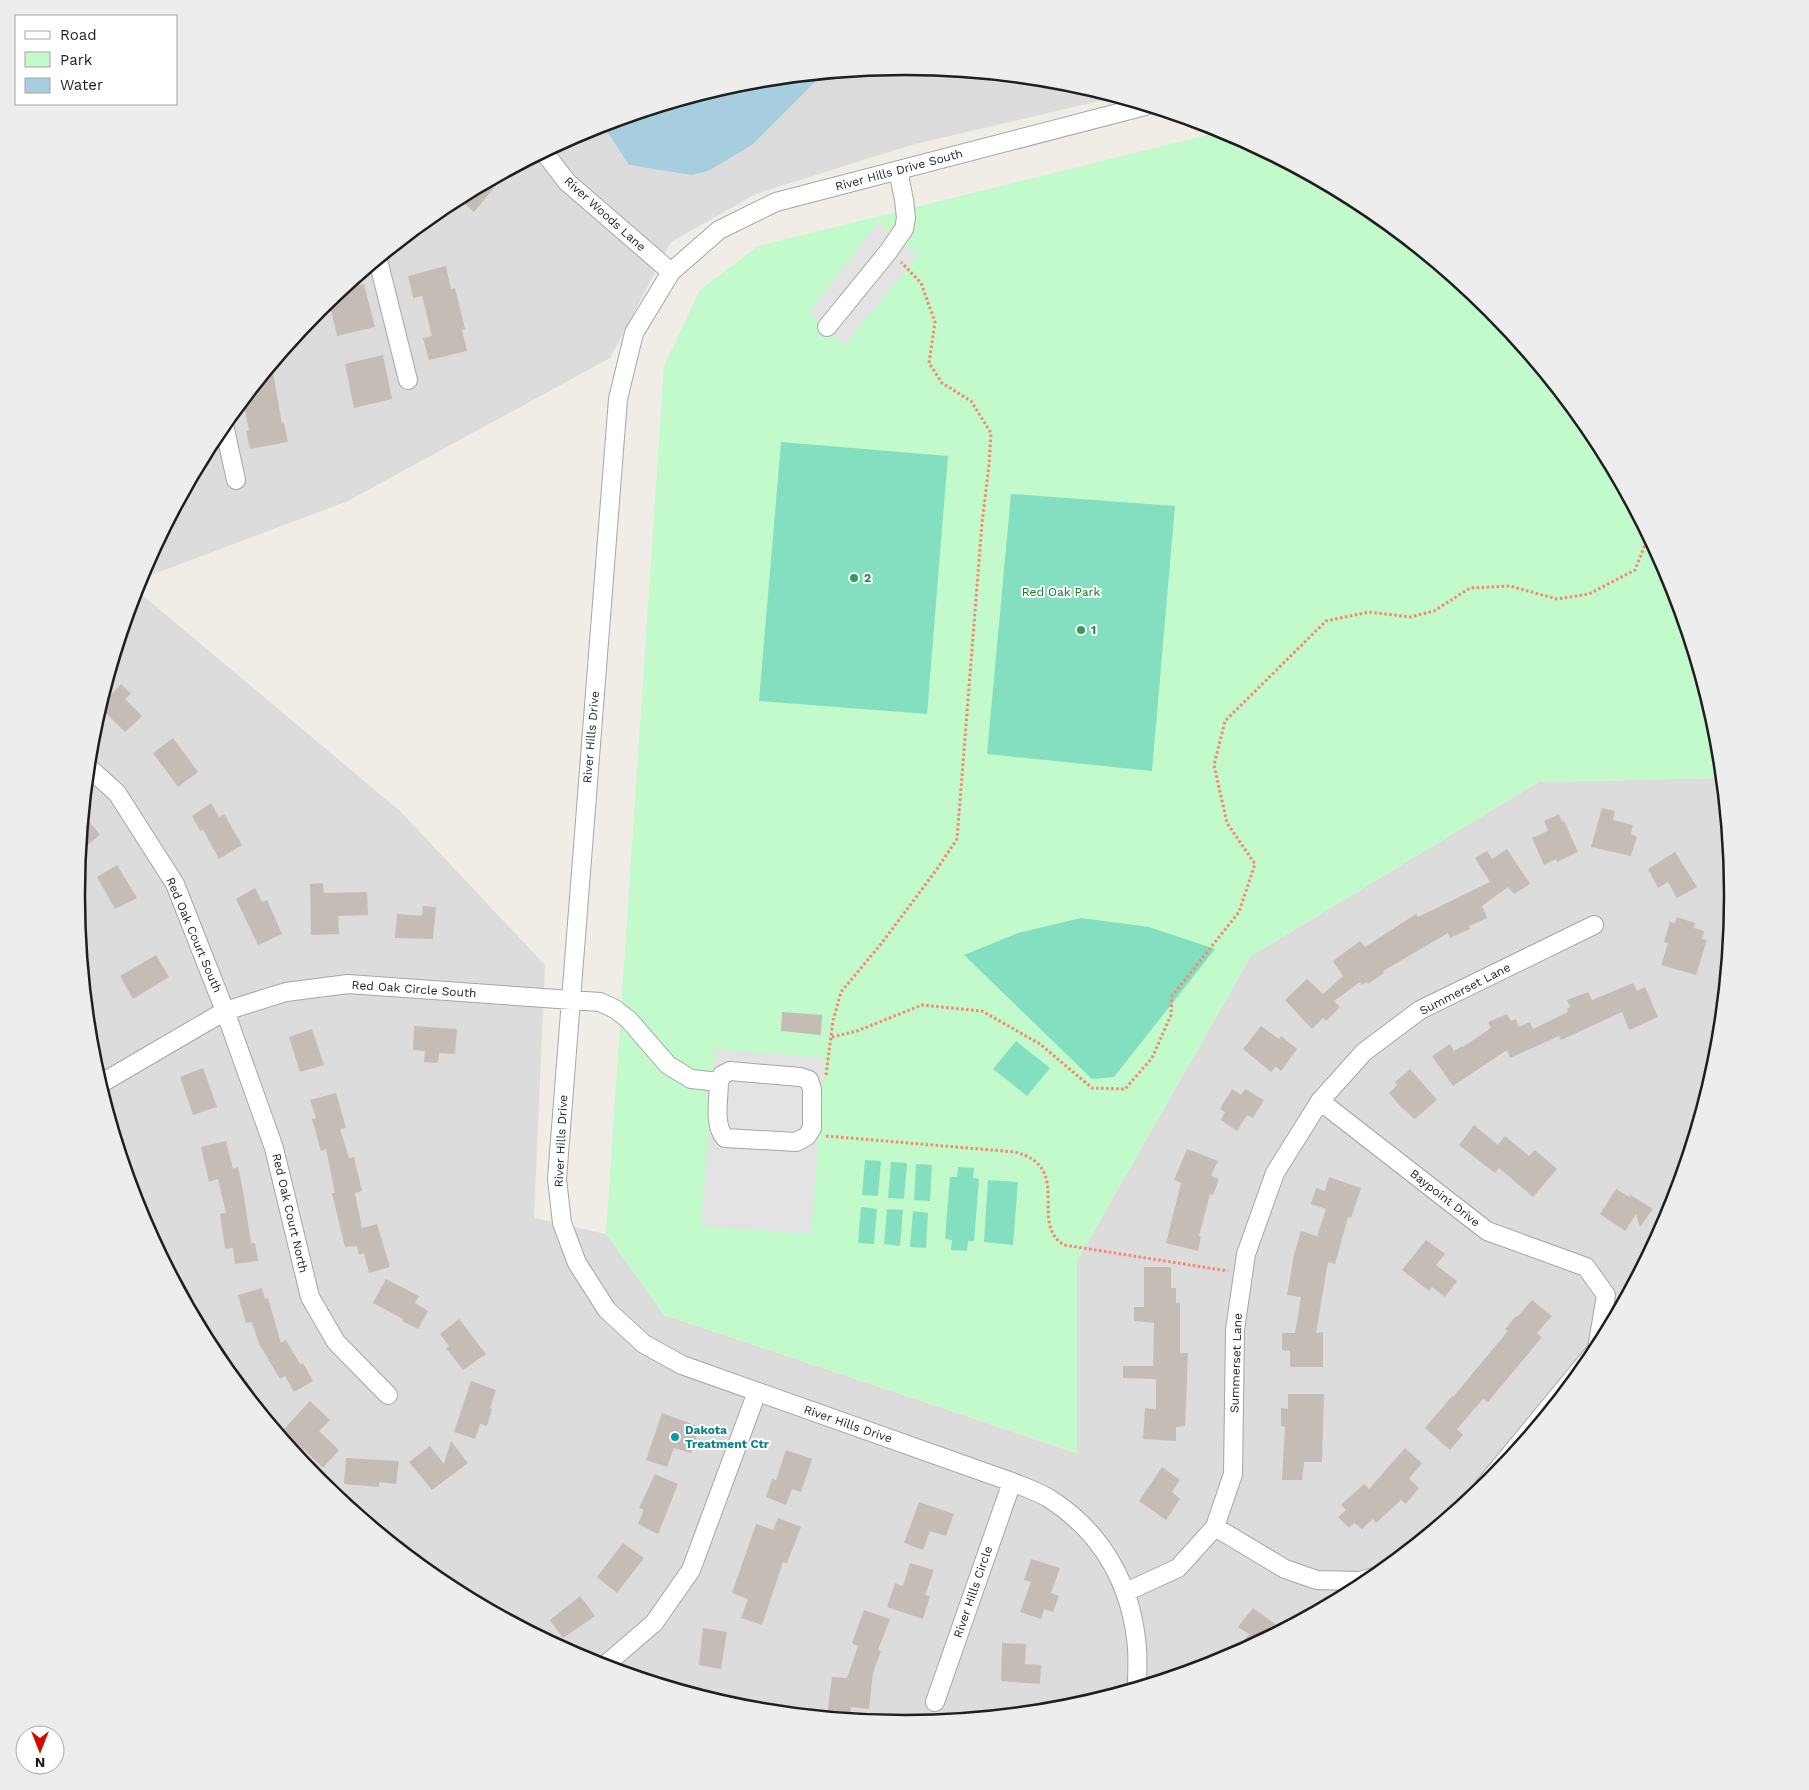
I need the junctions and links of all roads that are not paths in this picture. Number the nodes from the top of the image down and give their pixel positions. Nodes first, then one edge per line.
1 (1135, 109) edge
2 (548, 157) edge
3 (898, 170) junction
4 (379, 265) edge
5 (671, 272) junction
6 (826, 327) dead end
7 (408, 380) dead end
8 (226, 434) edge
9 (236, 480) dead end
10 (94, 772) edge
11 (1594, 925) dead end
12 (570, 999) junction
13 (225, 1011) junction
14 (106, 1081) edge
15 (719, 1082) junction
16 (1320, 1101) junction
17 (1600, 1328) edge
18 (757, 1392) junction
19 (388, 1395) dead end
20 (1012, 1482) junction
21 (1215, 1527) junction
22 (1354, 1581) edge
23 (1126, 1592) junction
24 (614, 1661) edge
25 (1137, 1681) edge
26 (935, 1702) dead end

1 - 3 street, River Hills Drive South
2 - 5 street, River Woods Lane
3 - 5 street, River Hills Drive South
3 - 6 street
4 - 7 street
5 - 12 street, River Hills Drive
8 - 9 street
10 - 13 street, Red Oak Court South
11 - 16 street, Summerset Lane
12 - 13 street, Red Oak Circle South
12 - 15 street, Red Oak Circle South
12 - 18 street, River Hills Drive
13 - 14 street, Red Oak Circle South
13 - 19 street, Red Oak Court North
15 - 15 street
16 - 17 street, Baypoint Drive
16 - 21 street, Summerset Lane
18 - 20 street, River Hills Drive
18 - 24 street
20 - 23 street, River Hills Drive
20 - 26 street, River Hills Circle
21 - 22 street
21 - 23 street, Summerset Lane
23 - 25 street, River Hills Drive

